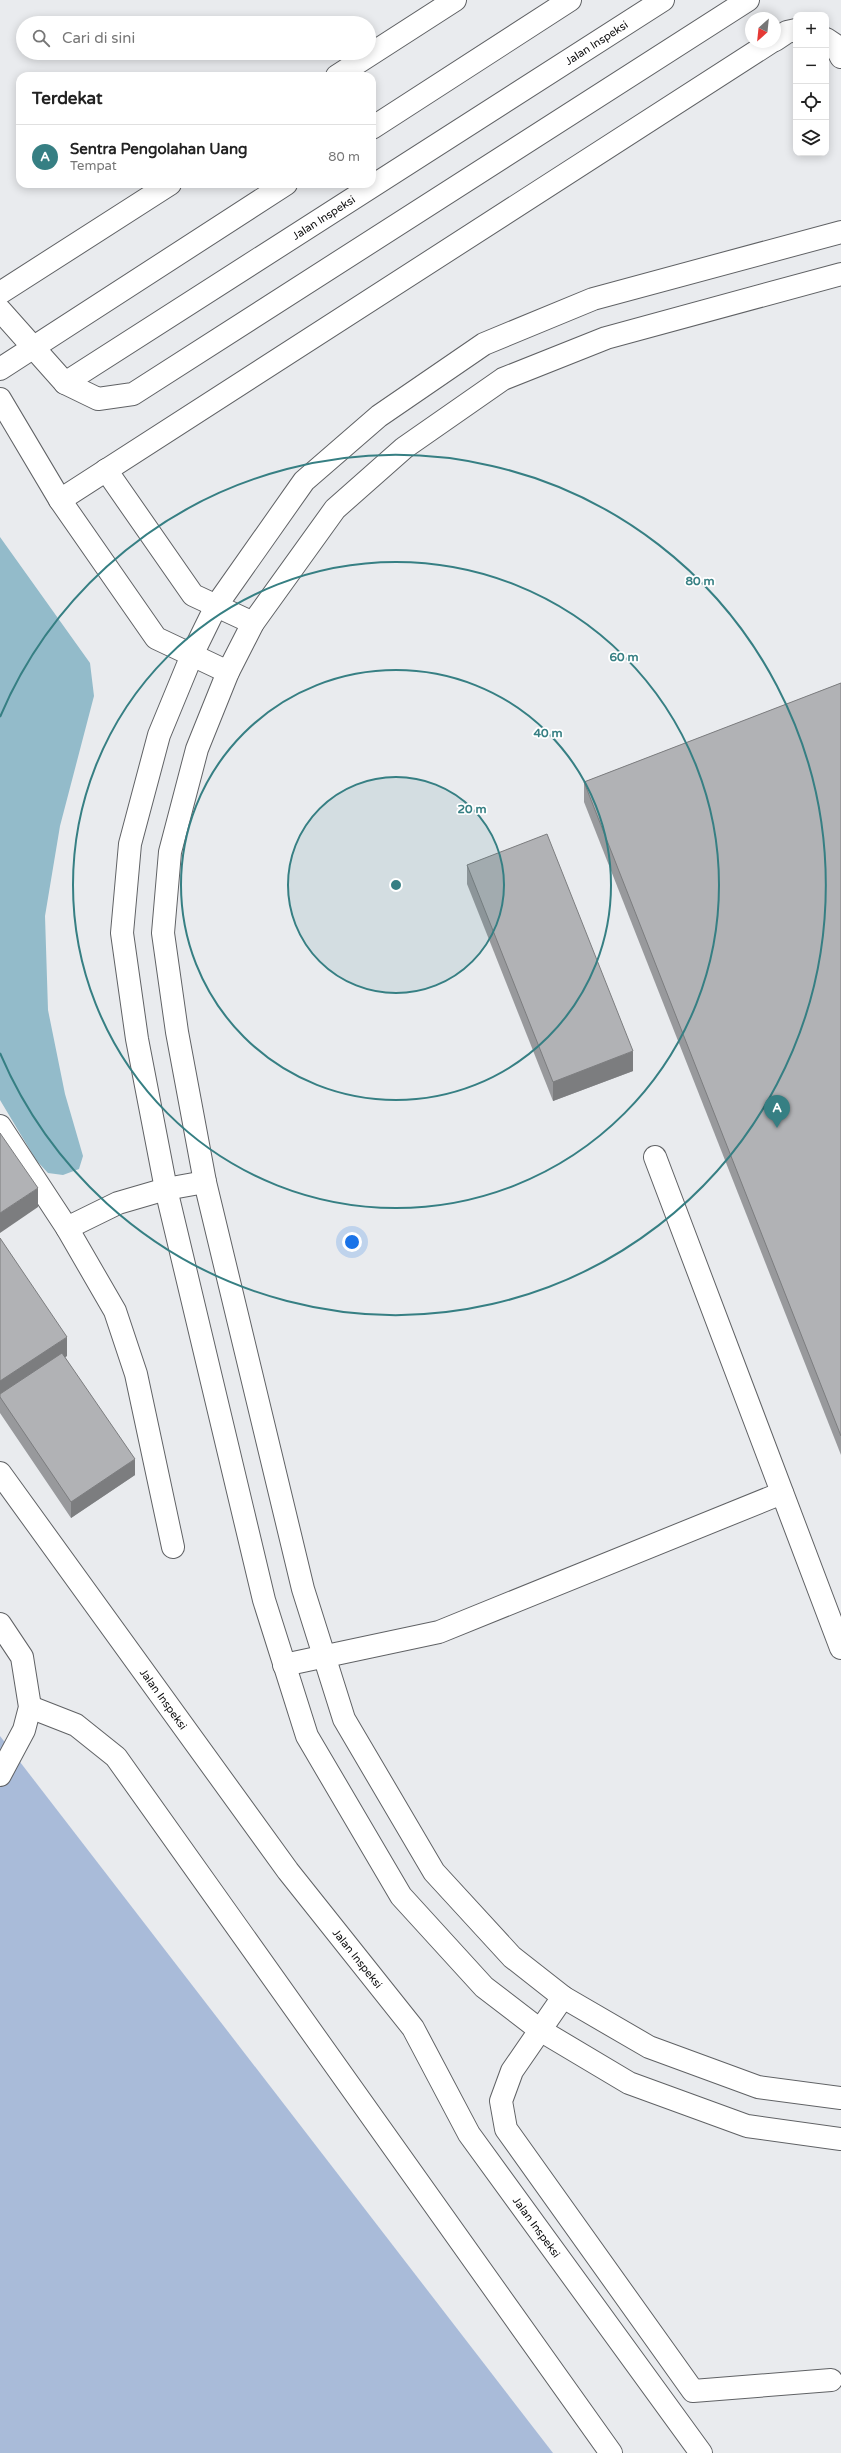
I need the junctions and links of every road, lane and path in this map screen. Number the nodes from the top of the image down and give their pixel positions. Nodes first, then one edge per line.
1 (455, 0) edge
2 (570, 0) edge
3 (663, 0) edge
4 (748, 0) edge
5 (793, 31) edge
6 (781, 36) edge
7 (762, 48) edge
8 (376, 51) edge
9 (362, 60) edge
10 (343, 72) edge
11 (376, 125) edge
12 (376, 184) edge
13 (164, 188) edge
14 (280, 188) edge
15 (369, 188) edge
16 (841, 232) edge
17 (841, 274) edge
18 (0, 293) edge
19 (0, 310) edge
20 (33, 348) junction
21 (0, 369) edge
22 (65, 383) junction
23 (0, 399) edge
24 (106, 470) junction
25 (60, 500) junction
26 (216, 606) junction
27 (253, 623) junction
28 (192, 655) junction
29 (228, 672) junction
30 (0, 1126) edge
31 (655, 1157) dead end
32 (206, 1182) junction
33 (166, 1189) junction
34 (67, 1228) junction
35 (0, 1473) edge
36 (782, 1493) junction
37 (173, 1547) dead end
38 (0, 1624) edge
39 (841, 1648) edge
40 (325, 1657) junction
41 (284, 1665) junction
42 (30, 1707) junction
43 (0, 1775) edge
44 (563, 1997) junction
45 (540, 2030) junction
46 (841, 2098) edge
47 (841, 2139) edge
48 (831, 2380) dead end
49 (611, 2453) edge
50 (701, 2453) edge

1 - 8 lane
2 - 11 lane
3 - 12 lane, Jalan Inspeksi
4 - 22 lane
5 - 6 lane
7 - 24 lane
9 - 10 lane
13 - 18 lane
14 - 20 lane
15 - 22 lane, Jalan Inspeksi
16 - 26 lane
17 - 27 lane
19 - 20 lane
20 - 21 lane
20 - 22 lane
23 - 25 lane
24 - 25 lane
24 - 26 lane
25 - 28 lane
26 - 27 lane
26 - 28 lane
27 - 29 lane
28 - 29 lane
28 - 33 lane
29 - 32 lane
30 - 34 lane
31 - 36 lane
32 - 33 lane
32 - 40 lane
33 - 34 lane
33 - 41 lane
34 - 37 lane
35 - 50 lane, Jalan Inspeksi
36 - 39 lane
36 - 40 lane
38 - 42 lane
40 - 41 lane
40 - 44 lane
41 - 45 lane
42 - 43 lane
42 - 49 lane
44 - 45 lane
44 - 46 lane
45 - 47 lane
45 - 48 lane

